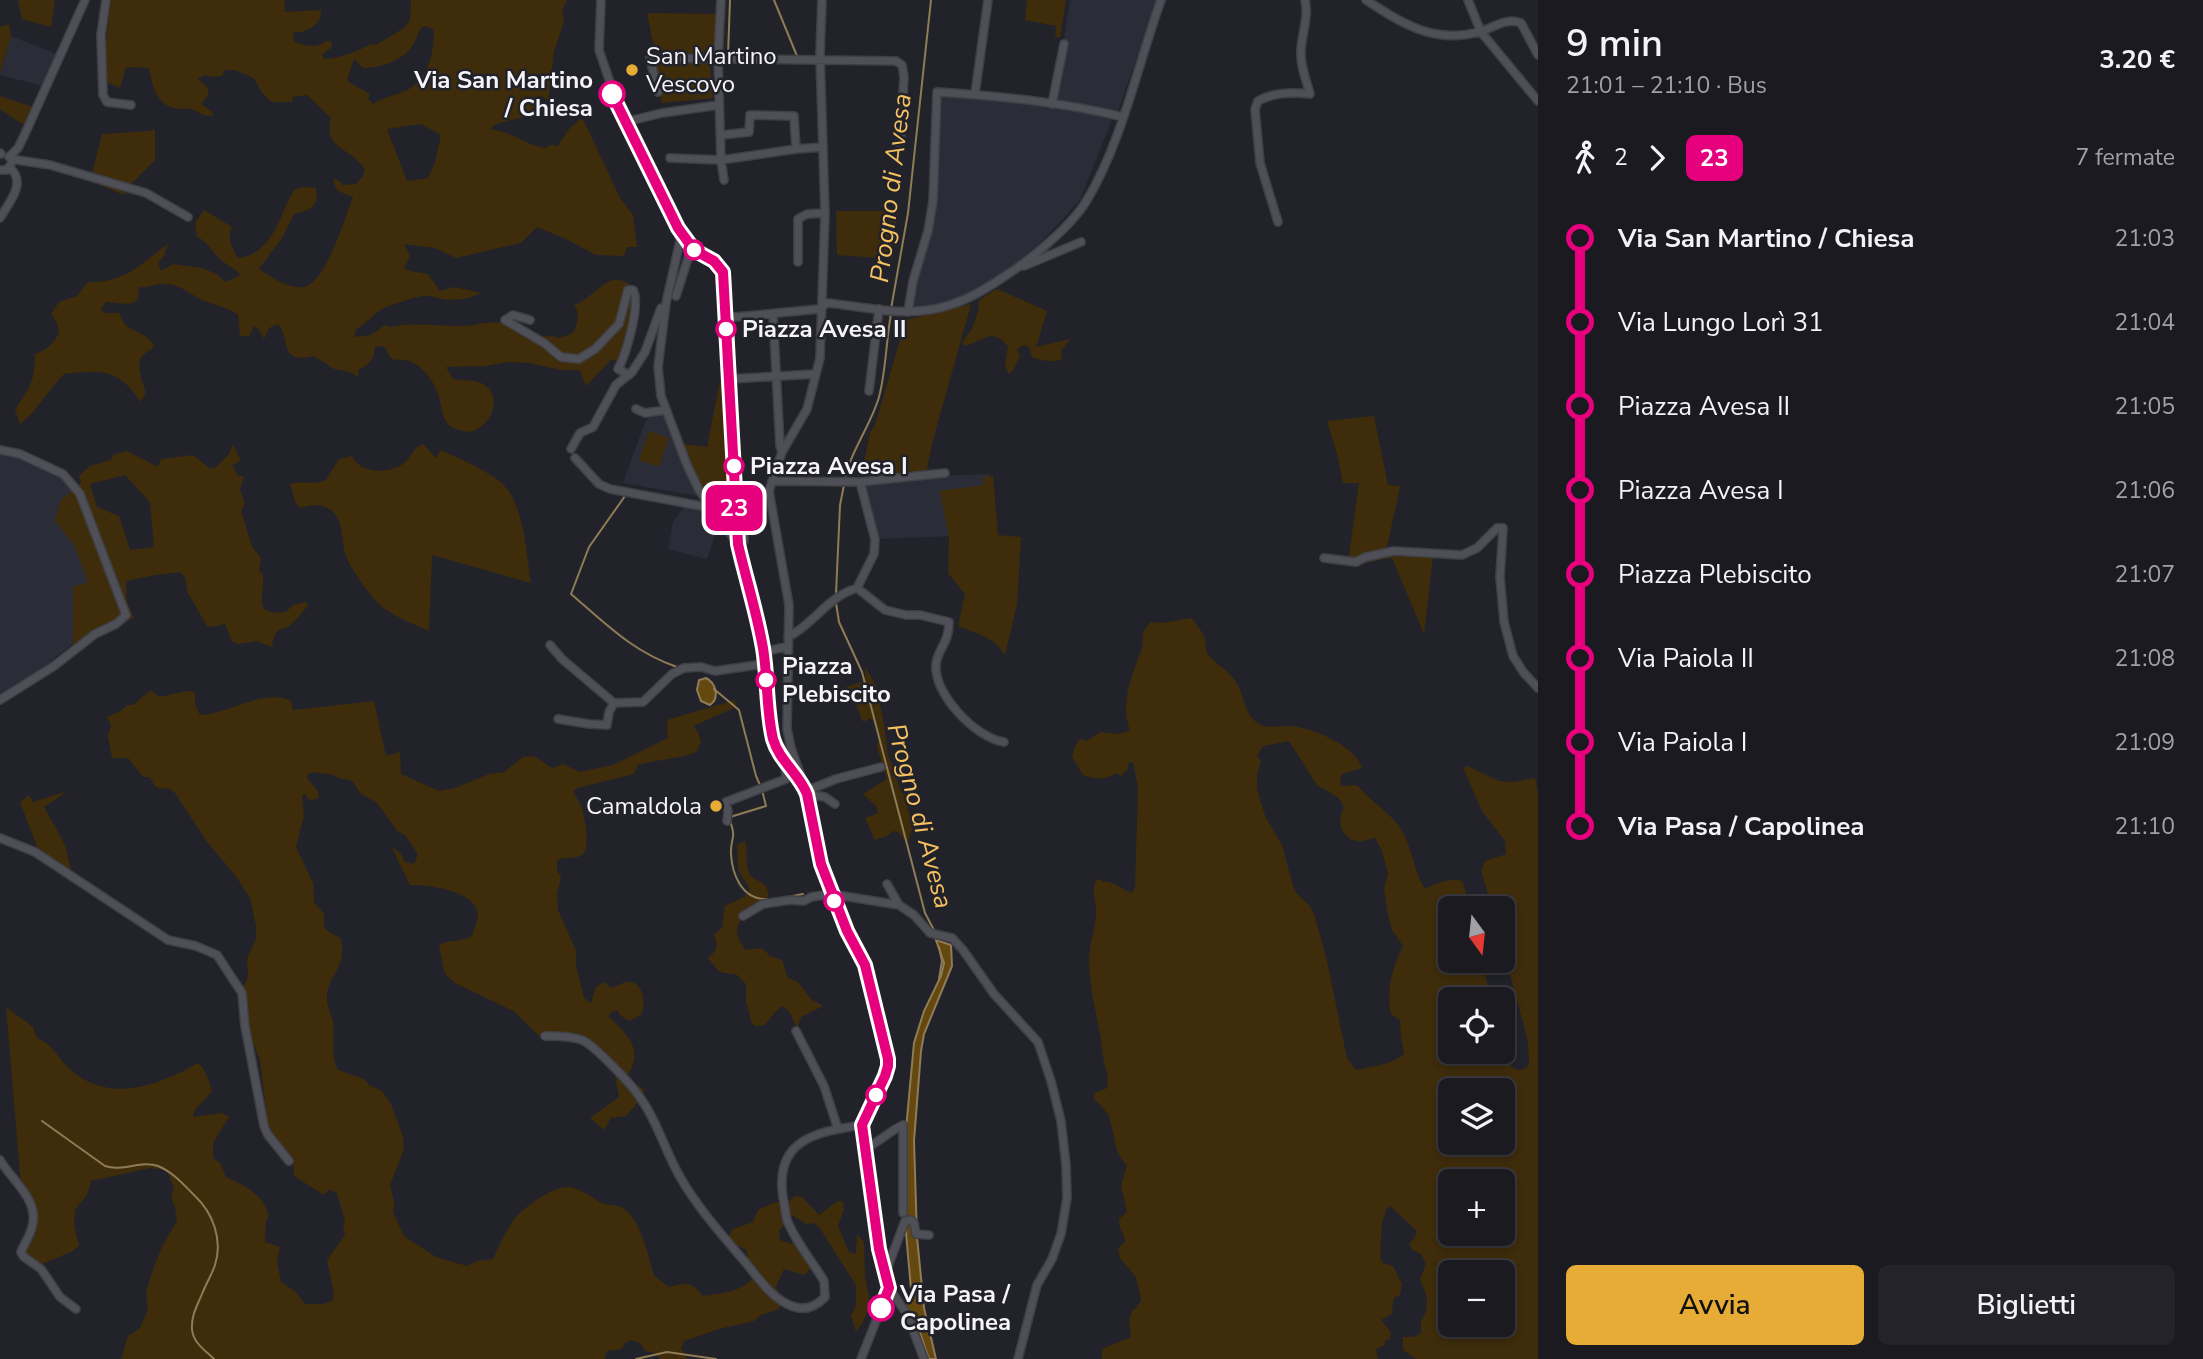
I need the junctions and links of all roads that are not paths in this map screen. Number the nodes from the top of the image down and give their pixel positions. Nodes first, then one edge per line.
1 (85, 0) edge
2 (106, 0) edge
3 (601, 0) edge
4 (721, 0) edge
5 (821, 0) edge
6 (988, 0) edge
7 (1161, 0) edge
8 (1305, 0) edge
9 (1366, 0) edge
10 (1468, 0) edge
11 (1482, 32) junction
12 (1064, 44) dead end
13 (1538, 55) edge
14 (718, 59) junction
15 (820, 62) junction
16 (658, 92) dead end
17 (975, 94) junction
18 (1538, 101) edge
19 (1052, 104) junction
20 (131, 105) dead end
21 (719, 105) junction
22 (1123, 117) junction
23 (625, 122) junction
24 (722, 135) junction
25 (900, 146) dead end
26 (823, 147) junction
27 (796, 149) junction
28 (0, 154) edge
29 (670, 158) dead end
30 (721, 160) junction
31 (10, 161) junction
32 (0, 170) edge
33 (724, 180) dead end
34 (825, 213) junction
35 (188, 217) dead end
36 (0, 218) edge
37 (1278, 222) dead end
38 (678, 230) junction
39 (1081, 242) dead end
40 (692, 250) junction
41 (679, 251) junction
42 (798, 262) dead end
43 (1020, 267) junction
44 (676, 296) dead end
45 (825, 305) junction
46 (879, 309) junction
47 (908, 312) junction
48 (773, 314) junction
49 (725, 318) junction
50 (530, 320) dead end
51 (816, 374) junction
52 (629, 375) junction
53 (778, 376) junction
54 (729, 379) junction
55 (869, 391) dead end
56 (636, 409) dead end
57 (666, 410) junction
58 (572, 449) dead end
59 (0, 450) edge
60 (782, 452) junction
61 (575, 458) dead end
62 (945, 473) dead end
63 (772, 481) junction
64 (860, 482) junction
65 (769, 491) junction
66 (734, 504) junction
67 (709, 506) junction
68 (738, 544) junction
69 (1324, 558) dead end
70 (857, 589) junction
71 (788, 637) junction
72 (550, 645) dead end
73 (788, 646) junction
74 (764, 652) junction
75 (765, 664) junction
76 (1538, 688) edge
77 (0, 700) edge
78 (614, 703) junction
79 (558, 719) dead end
80 (1004, 742) dead end
81 (786, 762) junction
82 (881, 766) dead end
83 (806, 790) junction
84 (835, 804) dead end
85 (727, 821) dead end
86 (0, 838) edge
87 (887, 884) dead end
88 (831, 894) junction
89 (899, 905) junction
90 (743, 916) dead end
91 (796, 1031) dead end
92 (545, 1036) dead end
93 (862, 1125) junction
94 (838, 1129) junction
95 (865, 1148) junction
96 (0, 1160) edge
97 (289, 1161) dead end
98 (903, 1213) dead end
99 (929, 1235) dead end
100 (884, 1271) junction
101 (889, 1288) junction
102 (76, 1309) dead end
103 (861, 1359) edge
104 (924, 1359) edge
105 (1018, 1359) edge

1 - 31 street
2 - 20 street
3 - 23 street
4 - 14 street
5 - 15 street
6 - 17 street
7 - 22 street
8 - 37 street
9 - 11 street
10 - 11 street
11 - 13 street
11 - 18 street
12 - 19 street
14 - 15 street
14 - 16 street
14 - 21 street
15 - 25 street
15 - 26 street
17 - 19 street
17 - 47 street
19 - 22 street
21 - 23 street
21 - 24 street
22 - 43 street
23 - 38 street
24 - 27 street
24 - 30 street
26 - 27 street
26 - 34 street
27 - 30 street
28 - 31 street
29 - 30 street
30 - 33 street
31 - 32 street
31 - 35 street
31 - 36 street
34 - 42 street
34 - 45 street
38 - 40 street
38 - 41 street
38 - 52 street
39 - 43 street
40 - 41 street
40 - 44 street
40 - 49 street
41 - 57 street
43 - 47 street
45 - 46 street
45 - 48 street
45 - 51 street
46 - 47 street
46 - 55 street
48 - 49 street
48 - 53 street
49 - 54 street
50 - 52 street
51 - 53 street
51 - 60 street
52 - 58 street
53 - 54 street
53 - 60 street
54 - 66 street
56 - 57 street
57 - 67 street
59 - 77 street
60 - 63 street
61 - 67 street
62 - 64 street
63 - 64 street
63 - 65 street
64 - 70 street
65 - 68 street
65 - 71 street
66 - 67 street
66 - 68 street
67 - 68 street
68 - 74 street
69 - 76 street
70 - 71 street
70 - 80 street
71 - 73 street
72 - 78 street
73 - 74 street
73 - 83 street
74 - 75 street
75 - 78 street
75 - 81 street
78 - 79 street
81 - 83 street
81 - 85 street
82 - 83 street
83 - 84 street
83 - 88 street
86 - 97 street
87 - 89 street
88 - 89 street
88 - 90 street
88 - 93 street
89 - 105 street
91 - 94 street
92 - 94 street
93 - 94 street
93 - 95 street
95 - 98 street
95 - 100 street
96 - 102 street
99 - 100 street
100 - 101 street
101 - 103 street
101 - 104 street

